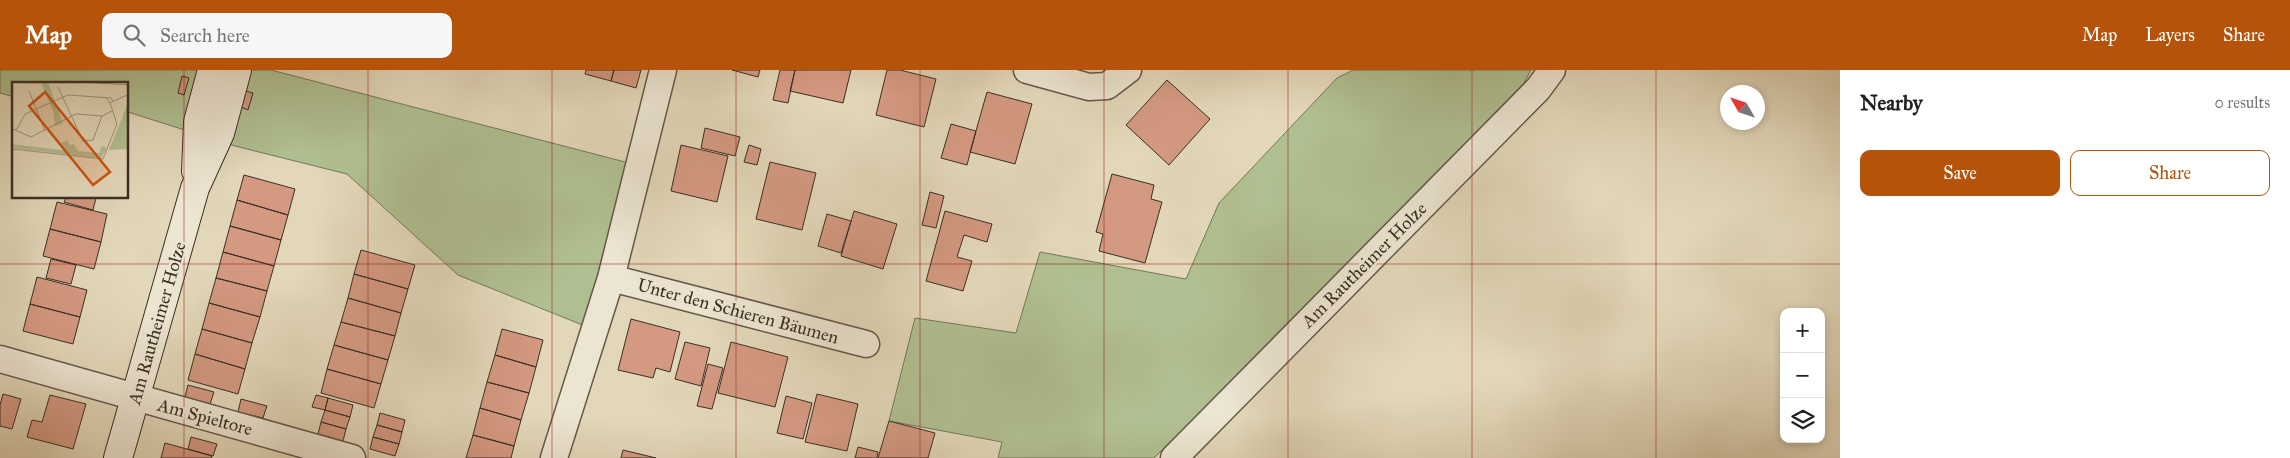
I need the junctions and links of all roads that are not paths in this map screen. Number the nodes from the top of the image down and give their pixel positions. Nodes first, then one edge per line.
1 (212, 70) edge
2 (237, 70) edge
3 (663, 70) edge
4 (1027, 70) edge
5 (1128, 70) edge
6 (1552, 70) edge
7 (195, 188) junction
8 (611, 278) junction
9 (866, 344) dead end
10 (0, 359) edge
11 (136, 398) junction
12 (118, 458) edge
13 (352, 458) edge
14 (554, 458) edge
15 (1174, 458) edge

1 - 7 street, Am Rautheimer Holze
2 - 7 street, Am Rautheimer Holze
3 - 8 street
4 - 5 street
6 - 15 street, Am Rautheimer Holze
7 - 11 street, Am Rautheimer Holze
8 - 9 street, Unter den Schieren Bäumen
8 - 14 street
10 - 11 street, Am Spieltore
11 - 12 street, Am Rautheimer Holze
11 - 13 street, Am Spieltore

